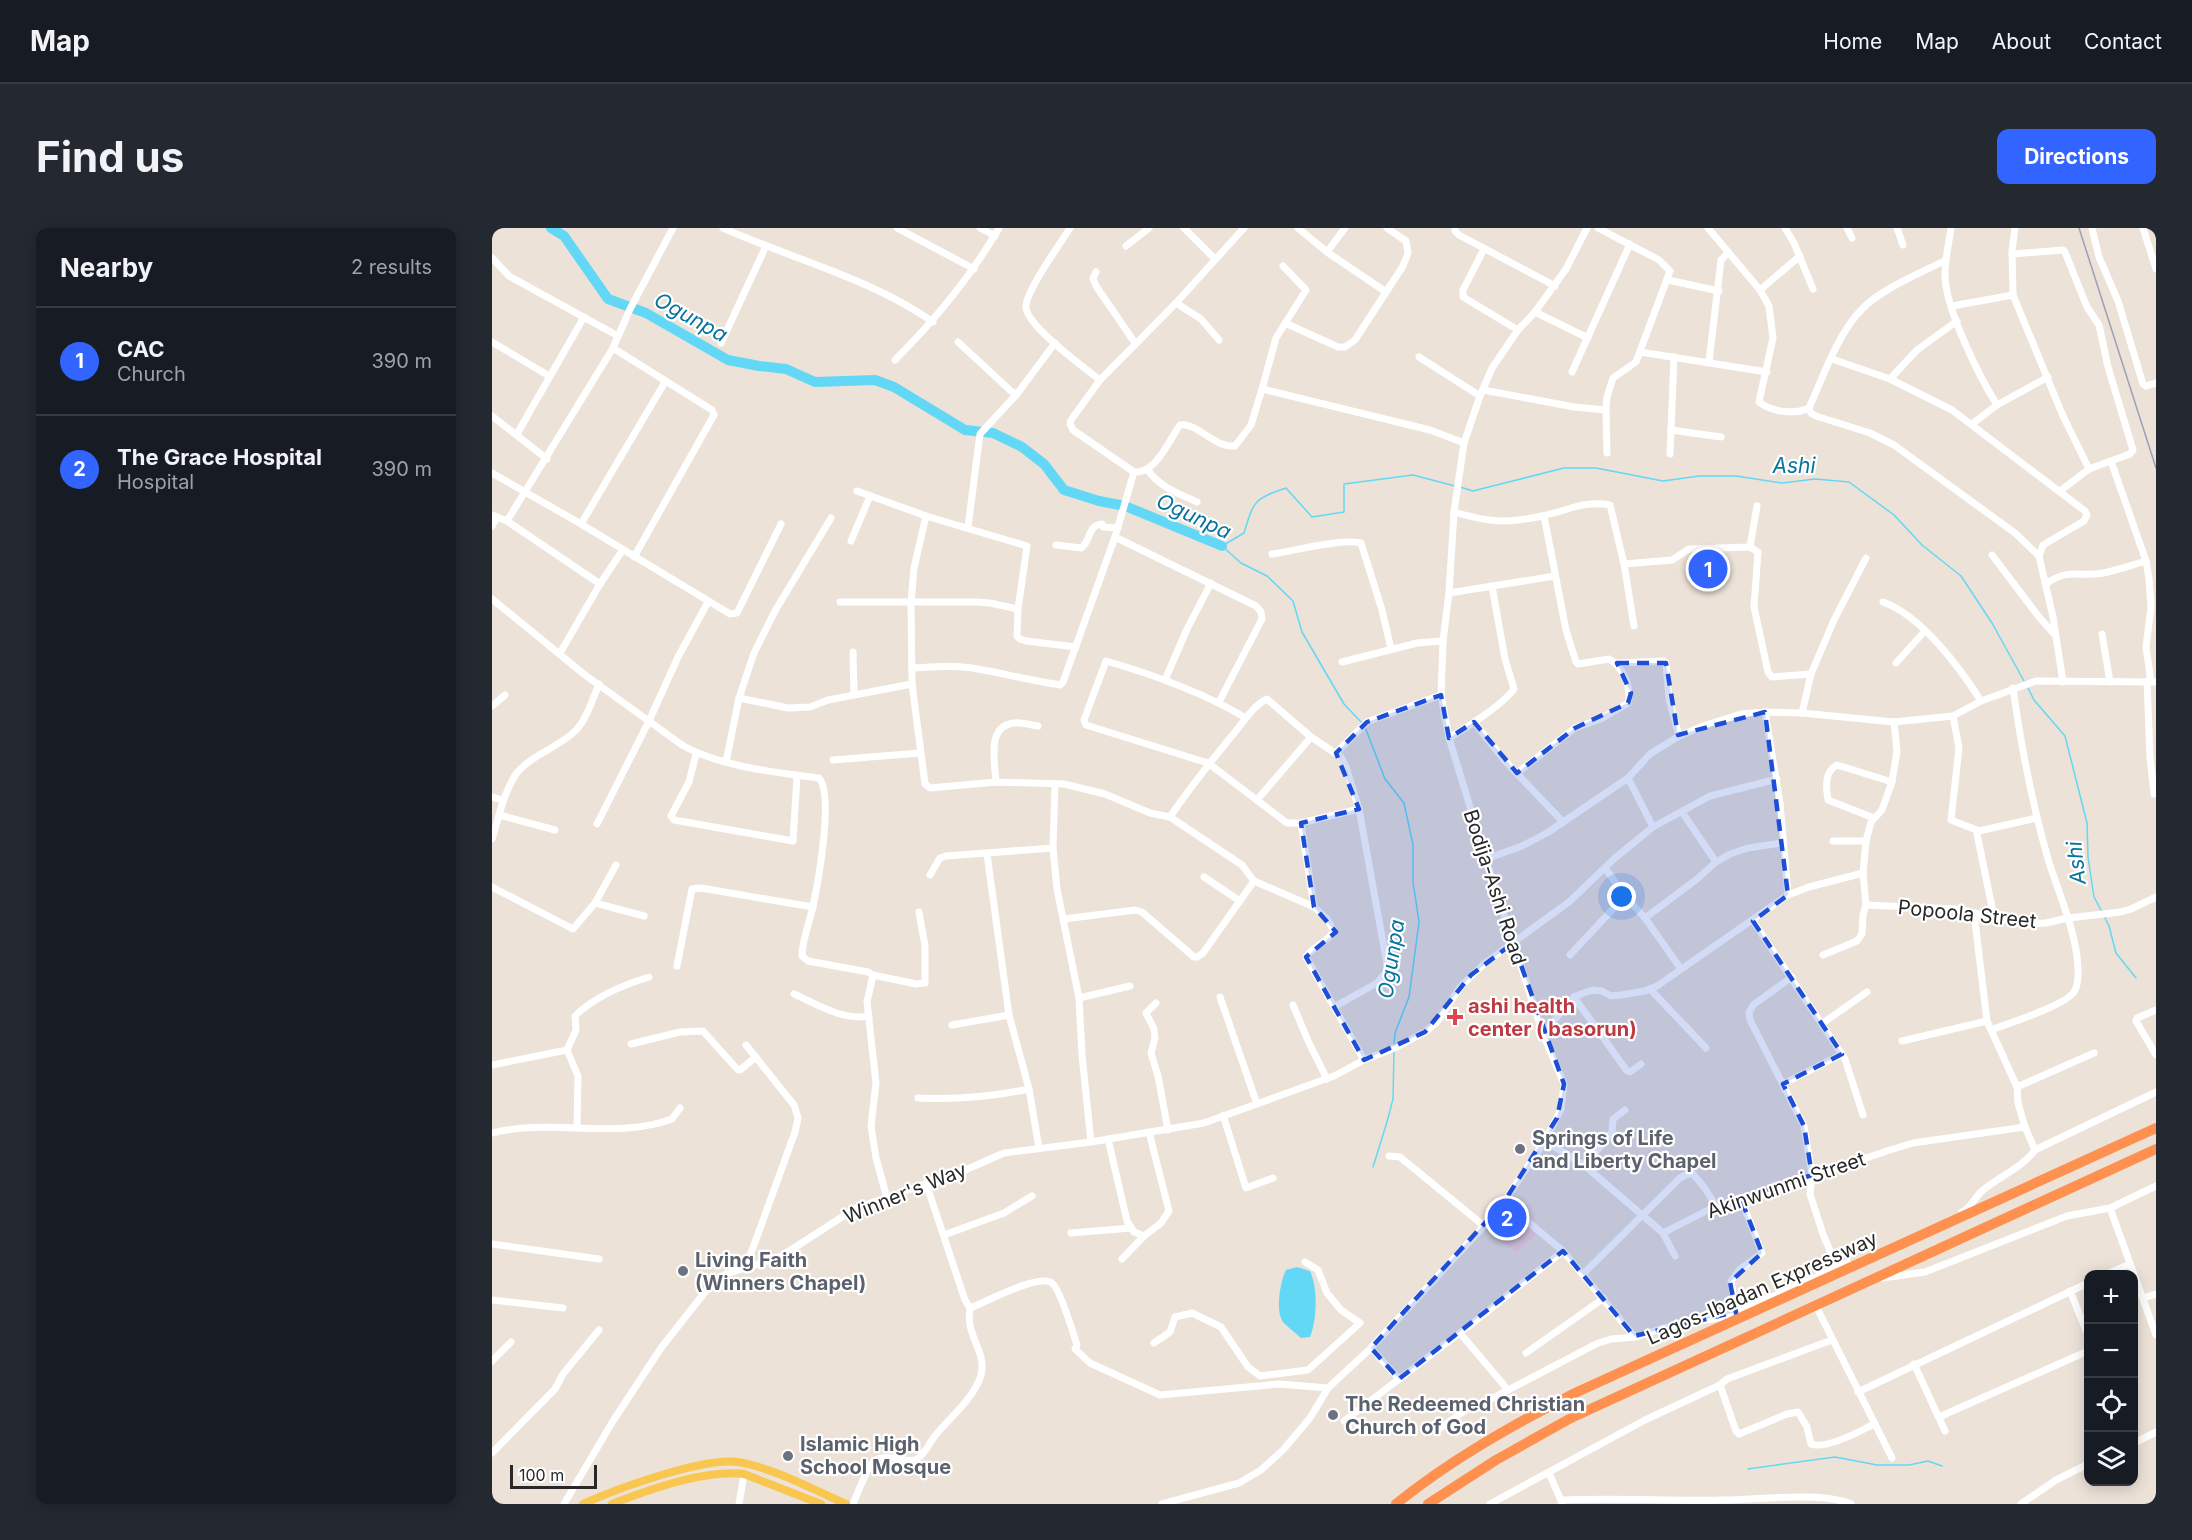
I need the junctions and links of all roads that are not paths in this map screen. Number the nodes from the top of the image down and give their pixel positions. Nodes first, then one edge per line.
1 (673, 228) edge
2 (897, 228) edge
3 (980, 228) edge
4 (999, 228) edge
5 (1070, 228) edge
6 (1149, 228) edge
7 (1184, 228) edge
8 (1244, 228) edge
9 (1298, 228) edge
10 (1345, 228) edge
11 (1388, 228) edge
12 (1455, 228) edge
13 (1587, 228) edge
14 (1598, 228) edge
15 (1708, 228) edge
16 (1785, 228) edge
17 (1847, 228) edge
18 (1897, 228) edge
19 (1951, 228) edge
20 (2015, 228) edge
21 (2092, 228) edge
22 (2143, 228) edge
23 (727, 229) edge
24 (995, 236) junction
25 (1852, 238) dead end
26 (1630, 244) junction
27 (1903, 245) dead end
28 (766, 246) junction
29 (1126, 246) dead end
30 (1484, 249) junction
31 (1327, 252) junction
32 (1728, 253) junction
33 (2012, 254) junction
34 (1800, 256) junction
35 (1215, 259) junction
36 (1946, 260) junction
37 (493, 262) edge
38 (1283, 266) dead end
39 (974, 269) junction
40 (2156, 269) edge
41 (1096, 272) dead end
42 (1668, 280) junction
43 (1554, 286) junction
44 (1813, 289) dead end
45 (1760, 290) junction
46 (1719, 291) junction
47 (1386, 292) junction
48 (2013, 295) junction
49 (1176, 303) junction
50 (1952, 306) junction
51 (1535, 312) junction
52 (584, 317) junction
53 (1957, 321) junction
54 (933, 322) junction
55 (1285, 323) junction
56 (1518, 330) junction
57 (618, 336) junction
58 (1588, 338) junction
59 (1219, 340) dead end
60 (492, 342) edge
61 (958, 342) dead end
62 (722, 343) dead end
63 (1055, 343) junction
64 (1135, 343) junction
65 (613, 348) junction
66 (1640, 352) junction
67 (1419, 357) dead end
68 (1674, 357) junction
69 (1832, 359) junction
70 (895, 360) dead end
71 (1709, 362) junction
72 (1572, 372) dead end
73 (1767, 372) junction
74 (549, 376) junction
75 (2048, 377) junction
76 (1890, 379) junction
77 (1100, 380) junction
78 (665, 382) junction
79 (2156, 383) edge
80 (1262, 389) junction
81 (1481, 393) junction
82 (1017, 394) junction
83 (1997, 405) junction
84 (1809, 408) junction
85 (1606, 410) junction
86 (492, 416) edge
87 (1972, 424) junction
88 (1671, 430) junction
89 (517, 434) junction
90 (1721, 437) dead end
91 (1464, 443) junction
92 (1607, 453) dead end
93 (1670, 454) dead end
94 (546, 459) junction
95 (2111, 461) junction
96 (2089, 469) junction
97 (1148, 470) junction
98 (1134, 472) junction
99 (492, 473) edge
100 (856, 491) dead end
101 (2060, 491) junction
102 (525, 492) junction
103 (870, 496) junction
104 (1197, 502) dead end
105 (1757, 506) dead end
106 (1454, 512) junction
107 (494, 516) edge
108 (926, 516) junction
109 (1544, 516) junction
110 (831, 518) dead end
111 (507, 521) junction
112 (581, 524) junction
113 (781, 524) dead end
114 (492, 526) edge
115 (968, 527) junction
116 (1118, 528) junction
117 (1115, 537) junction
118 (851, 541) dead end
119 (1056, 545) dead end
120 (1750, 547) junction
121 (622, 550) junction
122 (1272, 554) dead end
123 (1992, 555) dead end
124 (2039, 556) junction
125 (634, 557) junction
126 (1866, 558) dead end
127 (2146, 561) junction
128 (1624, 564) junction
129 (1555, 576) junction
130 (1211, 583) junction
131 (2047, 583) junction
132 (600, 584) junction
133 (1492, 586) junction
134 (1449, 594) junction
135 (492, 599) edge
136 (708, 602) junction
137 (840, 602) dead end
138 (1883, 602) dead end
139 (911, 603) junction
140 (1018, 609) junction
141 (1634, 626) dead end
142 (1924, 632) junction
143 (2102, 634) dead end
144 (2055, 635) junction
145 (1443, 641) junction
146 (1076, 647) junction
147 (1391, 649) junction
148 (853, 652) dead end
149 (560, 653) junction
150 (1341, 662) dead end
151 (1617, 663) junction
152 (1896, 663) dead end
153 (913, 669) junction
154 (1811, 674) junction
155 (1166, 680) junction
156 (2063, 682) junction
157 (2110, 682) junction
158 (2151, 682) edge
159 (599, 684) junction
160 (912, 684) junction
161 (2013, 688) junction
162 (854, 694) junction
163 (505, 695) dead end
164 (1440, 695) junction
165 (739, 698) junction
166 (1219, 702) junction
167 (1981, 702) junction
168 (492, 706) edge
169 (1765, 712) junction
170 (1802, 713) junction
171 (1953, 716) junction
172 (1246, 718) junction
173 (650, 722) junction
174 (1474, 722) junction
175 (1894, 722) junction
176 (1038, 726) dead end
177 (1679, 736) junction
178 (1311, 737) junction
179 (1449, 738) junction
180 (920, 753) junction
181 (1336, 753) junction
182 (696, 754) junction
183 (833, 760) dead end
184 (726, 762) junction
185 (1208, 763) junction
186 (1517, 773) junction
187 (797, 776) junction
188 (1628, 778) junction
189 (1777, 779) junction
190 (996, 782) junction
191 (1892, 782) junction
192 (1055, 784) junction
193 (2154, 794) dead end
194 (492, 796) edge
195 (502, 800) junction
196 (1257, 800) junction
197 (1359, 809) junction
198 (1682, 812) junction
199 (499, 815) junction
200 (1170, 817) junction
201 (1874, 818) junction
202 (2037, 818) junction
203 (1563, 822) junction
204 (1301, 823) junction
205 (597, 824) dead end
206 (1653, 827) junction
207 (555, 830) dead end
208 (1978, 831) junction
209 (492, 839) edge
210 (1833, 841) dead end
211 (1866, 841) junction
212 (1782, 843) junction
213 (1053, 848) junction
214 (987, 854) junction
215 (1486, 859) junction
216 (1716, 862) junction
217 (616, 865) dead end
218 (1605, 867) junction
219 (1863, 873) junction
220 (930, 875) dead end
221 (1204, 877) dead end
222 (1254, 881) junction
223 (492, 887) edge
224 (1788, 895) junction
225 (1625, 896) junction
226 (2156, 897) edge
227 (1240, 900) junction
228 (595, 903) junction
229 (1866, 905) junction
230 (813, 907) junction
231 (1314, 907) junction
232 (919, 912) dead end
233 (1974, 914) junction
234 (644, 916) dead end
235 (1994, 917) junction
236 (1645, 918) junction
237 (2068, 918) junction
238 (1064, 919) junction
239 (1753, 921) junction
240 (1513, 943) junction
241 (1570, 955) dead end
242 (1823, 955) dead end
243 (677, 966) dead end
244 (1681, 969) junction
245 (873, 975) junction
246 (649, 977) dead end
247 (1792, 977) junction
248 (1130, 986) dead end
249 (1650, 989) junction
250 (1867, 992) dead end
251 (794, 994) dead end
252 (1220, 997) dead end
253 (1574, 997) junction
254 (1079, 998) junction
255 (1156, 1003) dead end
256 (1293, 1005) dead end
257 (1334, 1007) junction
258 (2156, 1010) edge
259 (1009, 1015) junction
260 (868, 1016) junction
261 (1988, 1021) junction
262 (1823, 1023) junction
263 (952, 1025) dead end
264 (1991, 1030) junction
265 (1543, 1034) junction
266 (1902, 1041) dead end
267 (631, 1044) dead end
268 (746, 1045) dead end
269 (1706, 1048) dead end
270 (567, 1050) junction
271 (2094, 1053) dead end
272 (1842, 1054) junction
273 (2156, 1055) edge
274 (756, 1057) junction
275 (1364, 1060) junction
276 (1641, 1064) dead end
277 (492, 1065) edge
278 (1327, 1078) junction
279 (1783, 1084) junction
280 (2017, 1086) junction
281 (1029, 1089) junction
282 (2156, 1092) edge
283 (918, 1098) dead end
284 (1257, 1104) junction
285 (680, 1108) dead end
286 (1625, 1110) dead end
287 (1863, 1114) dead end
288 (1223, 1115) junction
289 (577, 1127) junction
290 (2025, 1127) junction
291 (2156, 1128) edge
292 (1168, 1130) junction
293 (1149, 1132) junction
294 (492, 1133) edge
295 (1108, 1139) junction
296 (1545, 1141) junction
297 (1092, 1142) junction
298 (1039, 1148) junction
299 (2156, 1149) edge
300 (2035, 1150) junction
301 (1389, 1156) dead end
302 (1585, 1166) junction
303 (1812, 1176) junction
304 (1273, 1178) dead end
305 (926, 1183) junction
306 (2156, 1186) edge
307 (1032, 1196) dead end
308 (887, 1198) junction
309 (1741, 1199) junction
310 (1504, 1202) junction
311 (1716, 1206) junction
312 (2110, 1208) junction
313 (1642, 1215) junction
314 (1485, 1226) junction
315 (1131, 1228) junction
316 (1071, 1233) dead end
317 (1663, 1233) junction
318 (944, 1235) junction
319 (1144, 1236) junction
320 (492, 1244) edge
321 (1563, 1251) junction
322 (1675, 1256) dead end
323 (599, 1258) dead end
324 (1122, 1259) dead end
325 (1305, 1262) dead end
326 (2130, 1264) junction
327 (746, 1267) junction
328 (1837, 1268) junction
329 (2117, 1270) edge
330 (1584, 1274) junction
331 (1874, 1278) junction
332 (2084, 1285) edge
333 (2070, 1291) junction
334 (2156, 1294) edge
335 (1604, 1298) junction
336 (2143, 1298) junction
337 (492, 1300) edge
338 (1816, 1306) junction
339 (562, 1308) dead end
340 (970, 1308) junction
341 (1736, 1312) junction
342 (2084, 1325) edge
343 (599, 1330) dead end
344 (1460, 1333) junction
345 (2156, 1335) edge
346 (1634, 1336) junction
347 (1832, 1340) junction
348 (511, 1342) dead end
349 (1154, 1343) dead end
350 (1371, 1348) junction
351 (1526, 1353) dead end
352 (2084, 1353) edge
353 (492, 1361) edge
354 (1914, 1364) junction
355 (1399, 1379) junction
356 (1720, 1385) junction
357 (1328, 1388) junction
358 (1508, 1390) junction
359 (1858, 1392) junction
360 (1939, 1417) junction
361 (1344, 1420) dead end
362 (1874, 1424) junction
363 (1436, 1431) dead end
364 (1945, 1431) dead end
365 (2156, 1432) edge
366 (492, 1439) edge
367 (2138, 1441) edge
368 (501, 1444) junction
369 (492, 1452) edge
370 (1892, 1458) dead end
371 (2084, 1466) edge
372 (1549, 1473) junction
373 (744, 1474) junction
374 (776, 1474) junction
375 (773, 1484) junction
376 (1562, 1502) edge
377 (564, 1504) edge
378 (583, 1504) edge
379 (612, 1504) edge
380 (739, 1504) edge
381 (821, 1504) edge
382 (846, 1504) edge
383 (853, 1504) edge
384 (1162, 1504) edge
385 (1396, 1504) edge
386 (1428, 1504) edge
387 (1490, 1504) edge
388 (1851, 1504) edge
389 (2021, 1504) edge

1 - 57 street
2 - 39 street
3 - 24 street
4 - 24 street
5 - 63 street
6 - 29 street
7 - 35 street
8 - 35 street
9 - 31 street
10 - 31 street
11 - 47 street
12 - 30 street
13 - 43 street, Bodija-Ashi Road
14 - 26 street
15 - 32 street
16 - 34 street
17 - 25 street
18 - 27 street
19 - 36 street
20 - 33 street
21 - 79 street
22 - 40 street
23 - 28 street
24 - 39 street
26 - 42 street
26 - 58 street
28 - 54 street
28 - 62 street
30 - 43 street
30 - 56 street
31 - 47 street
32 - 45 street
32 - 46 street
33 - 48 street
33 - 95 street
34 - 44 street
34 - 45 street
35 - 49 street
36 - 50 street
36 - 69 street
37 - 52 street
38 - 55 street
39 - 54 street
41 - 64 street
42 - 46 street
42 - 66 street
43 - 51 street, Bodija-Ashi Road
45 - 73 street
46 - 71 street
47 - 55 street
48 - 50 street
48 - 75 street
49 - 59 street
49 - 64 street
50 - 53 street
51 - 56 street, Bodija-Ashi Road
51 - 58 street
52 - 57 street
52 - 74 street
53 - 76 street
53 - 83 street
54 - 70 street
55 - 80 street
56 - 81 street, Bodija-Ashi Road
57 - 65 street
58 - 72 street
60 - 74 street
61 - 82 street
63 - 77 street
63 - 82 street
64 - 77 street
65 - 78 street
65 - 94 street
66 - 68 street
66 - 85 street
67 - 81 street
68 - 71 street
68 - 88 street
69 - 76 street
69 - 84 street
71 - 73 street
73 - 84 street
74 - 89 street
75 - 83 street
75 - 96 street
76 - 87 street
77 - 98 street
78 - 112 street
78 - 125 street
80 - 91 street
80 - 97 street
81 - 85 street
81 - 91 street, Bodija-Ashi Road
82 - 115 street
83 - 87 street
84 - 124 street
85 - 92 street
86 - 89 street
87 - 101 street
88 - 90 street
88 - 93 street
89 - 94 street
91 - 106 street, Bodija-Ashi Road
94 - 102 street
95 - 96 street
95 - 127 street
96 - 101 street
97 - 98 street
97 - 104 street
98 - 116 street
99 - 102 street
100 - 103 street
101 - 124 street
102 - 111 street
102 - 112 street
103 - 108 street
103 - 118 street
105 - 120 street
106 - 109 street
106 - 134 street, Bodija-Ashi Road
107 - 111 street
107 - 114 street
108 - 115 street
108 - 139 street
109 - 128 street
109 - 129 street
110 - 165 street
111 - 132 street
112 - 121 street
113 - 136 street
115 - 140 street
116 - 117 street
116 - 119 street
117 - 130 street
117 - 146 street
120 - 128 street
120 - 154 street
121 - 125 street
121 - 132 street
122 - 147 street
123 - 144 street
124 - 131 street
125 - 136 street
126 - 154 street
127 - 131 street
127 - 158 street
128 - 141 street
129 - 133 street
129 - 151 street
130 - 155 street
130 - 166 street
131 - 144 street
132 - 149 street
133 - 134 street
133 - 174 street
134 - 145 street, Bodija-Ashi Road
135 - 149 street
136 - 173 street
137 - 139 street
138 - 142 street
139 - 140 street
139 - 153 street
140 - 146 street
142 - 152 street
142 - 167 street
143 - 157 street
144 - 156 street
145 - 147 street
145 - 164 street, Bodija-Ashi Road
146 - 153 street
147 - 150 street
148 - 162 street
149 - 159 street
151 - 177 street
151 - 186 street
153 - 160 street
154 - 170 street
155 - 166 street
155 - 185 street
156 - 157 street
156 - 161 street
157 - 158 street
158 - 193 street
159 - 173 street
159 - 195 street
160 - 162 street
160 - 180 street
161 - 167 street
161 - 202 street
162 - 165 street
163 - 168 street
164 - 179 street, Bodija-Ashi Road
164 - 181 street
165 - 184 street
166 - 172 street
167 - 171 street
169 - 170 street
169 - 177 street
169 - 189 street
170 - 175 street
171 - 175 street
171 - 208 street
172 - 178 street
172 - 185 street
173 - 182 street
173 - 205 street
174 - 179 street
174 - 186 street
175 - 191 street
176 - 190 street
177 - 188 street
178 - 181 street
178 - 196 street
179 - 215 street, Bodija-Ashi Road
180 - 183 street
180 - 190 street
181 - 197 street
182 - 184 street
182 - 187 street
184 - 187 street
185 - 196 street
185 - 200 street
186 - 203 street
187 - 230 street
188 - 203 street
188 - 206 street
189 - 198 street, Winner's Way
189 - 212 street
190 - 192 street
191 - 201 street
191 - 201 street
192 - 200 street
192 - 213 street
194 - 195 street
195 - 199 street
196 - 204 street
197 - 204 street
197 - 257 street
198 - 206 street, Winner's Way
198 - 216 street
199 - 207 street
199 - 209 street
200 - 222 street
201 - 211 street
202 - 208 street
202 - 237 street
203 - 215 street
204 - 231 street
206 - 218 street, Winner's Way
208 - 235 street
210 - 211 street
211 - 219 street
212 - 216 street
212 - 224 street
213 - 214 street
213 - 238 street
214 - 220 street
214 - 259 street
215 - 240 street, Bodija-Ashi Road
216 - 236 street
217 - 228 street
218 - 225 street
218 - 240 street, Winner's Way
219 - 224 street
219 - 229 street
221 - 227 street
222 - 227 street
222 - 231 street
223 - 228 street
224 - 239 street
225 - 236 street
225 - 241 street
226 - 237 street, Popoola Street
227 - 238 street
228 - 234 street
229 - 233 street, Popoola Street
229 - 242 street
230 - 243 street
230 - 245 street
231 - 257 street
232 - 245 street
233 - 235 street, Popoola Street
233 - 261 street
235 - 237 street, Popoola Street
236 - 244 street
237 - 264 street
238 - 254 street
239 - 244 street
239 - 247 street
240 - 265 street, Bodija-Ashi Road
240 - 275 street, Winner's Way
244 - 249 street
245 - 260 street
246 - 270 street
247 - 262 street
247 - 279 street
248 - 254 street
249 - 253 street
249 - 269 street
250 - 262 street
251 - 260 street
252 - 284 street
253 - 265 street
253 - 276 street
254 - 297 street
255 - 292 street
256 - 278 street
257 - 275 street
258 - 273 street
259 - 263 street
259 - 281 street
260 - 308 street
261 - 264 street
261 - 266 street
262 - 272 street
264 - 280 street
265 - 296 street, Bodija-Ashi Road
267 - 274 street
268 - 274 street
270 - 277 street
270 - 289 street
271 - 280 street
272 - 279 street
272 - 287 street
274 - 327 street
275 - 278 street, Winner's Way
278 - 284 street, Winner's Way
279 - 303 street
280 - 290 street
281 - 283 street
281 - 298 street
282 - 300 street
284 - 288 street, Winner's Way
285 - 289 street
286 - 302 street
288 - 292 street, Winner's Way
288 - 304 street
289 - 294 street
290 - 300 street
290 - 303 street, Akinwunmi Street
291 - 385 highway, Lagos-Ibadan Expressway
292 - 293 street, Winner's Way
293 - 295 street, Winner's Way
293 - 319 street
295 - 297 street, Winner's Way
295 - 315 street
296 - 302 street
296 - 310 street, Bodija-Ashi Road
297 - 298 street, Winner's Way
298 - 305 street, Winner's Way
299 - 331 highway, Lagos-Ibadan Expressway
300 - 328 street
301 - 314 street
302 - 313 street
303 - 309 street, Akinwunmi Street
303 - 328 street
305 - 308 street, Winner's Way
305 - 318 street
306 - 312 street
307 - 318 street
308 - 327 street, Winner's Way
309 - 311 street, Akinwunmi Street
309 - 341 street
310 - 314 street, Bodija-Ashi Road
310 - 321 street
311 - 313 street
311 - 317 street, Akinwunmi Street
312 - 326 street
312 - 331 street
313 - 317 street
313 - 330 street
314 - 350 street, Bodija-Ashi Road
315 - 316 street
315 - 319 street
317 - 322 street
318 - 340 street
319 - 324 street
320 - 323 street
321 - 330 street
321 - 344 street
325 - 349 street
326 - 329 street
326 - 336 street
327 - 377 street, Winner's Way
328 - 341 street
330 - 335 street
331 - 338 highway, Lagos-Ibadan Expressway
332 - 333 street
333 - 342 street
333 - 354 street
334 - 336 street
335 - 346 street
335 - 351 street
336 - 345 street
337 - 339 street
338 - 347 street
338 - 386 highway, Lagos-Ibadan Expressway
340 - 357 street
340 - 383 street
341 - 346 street
343 - 368 street
344 - 355 street
344 - 358 street
346 - 358 street
347 - 356 street
347 - 359 street
348 - 353 street
350 - 355 street
350 - 357 street, Bodija-Ashi Road
352 - 360 street
354 - 359 street
354 - 360 street
355 - 361 street
356 - 362 street
356 - 372 street
357 - 384 street, Bodija-Ashi Road
358 - 363 street
359 - 362 street
360 - 364 street
362 - 370 street
365 - 367 street
366 - 368 street
368 - 369 street
371 - 389 street
372 - 376 street
372 - 387 street
373 - 375 main road
373 - 379 main road
373 - 380 street
374 - 375 main road
374 - 378 main road
374 - 382 main road
375 - 381 main road
376 - 388 street

